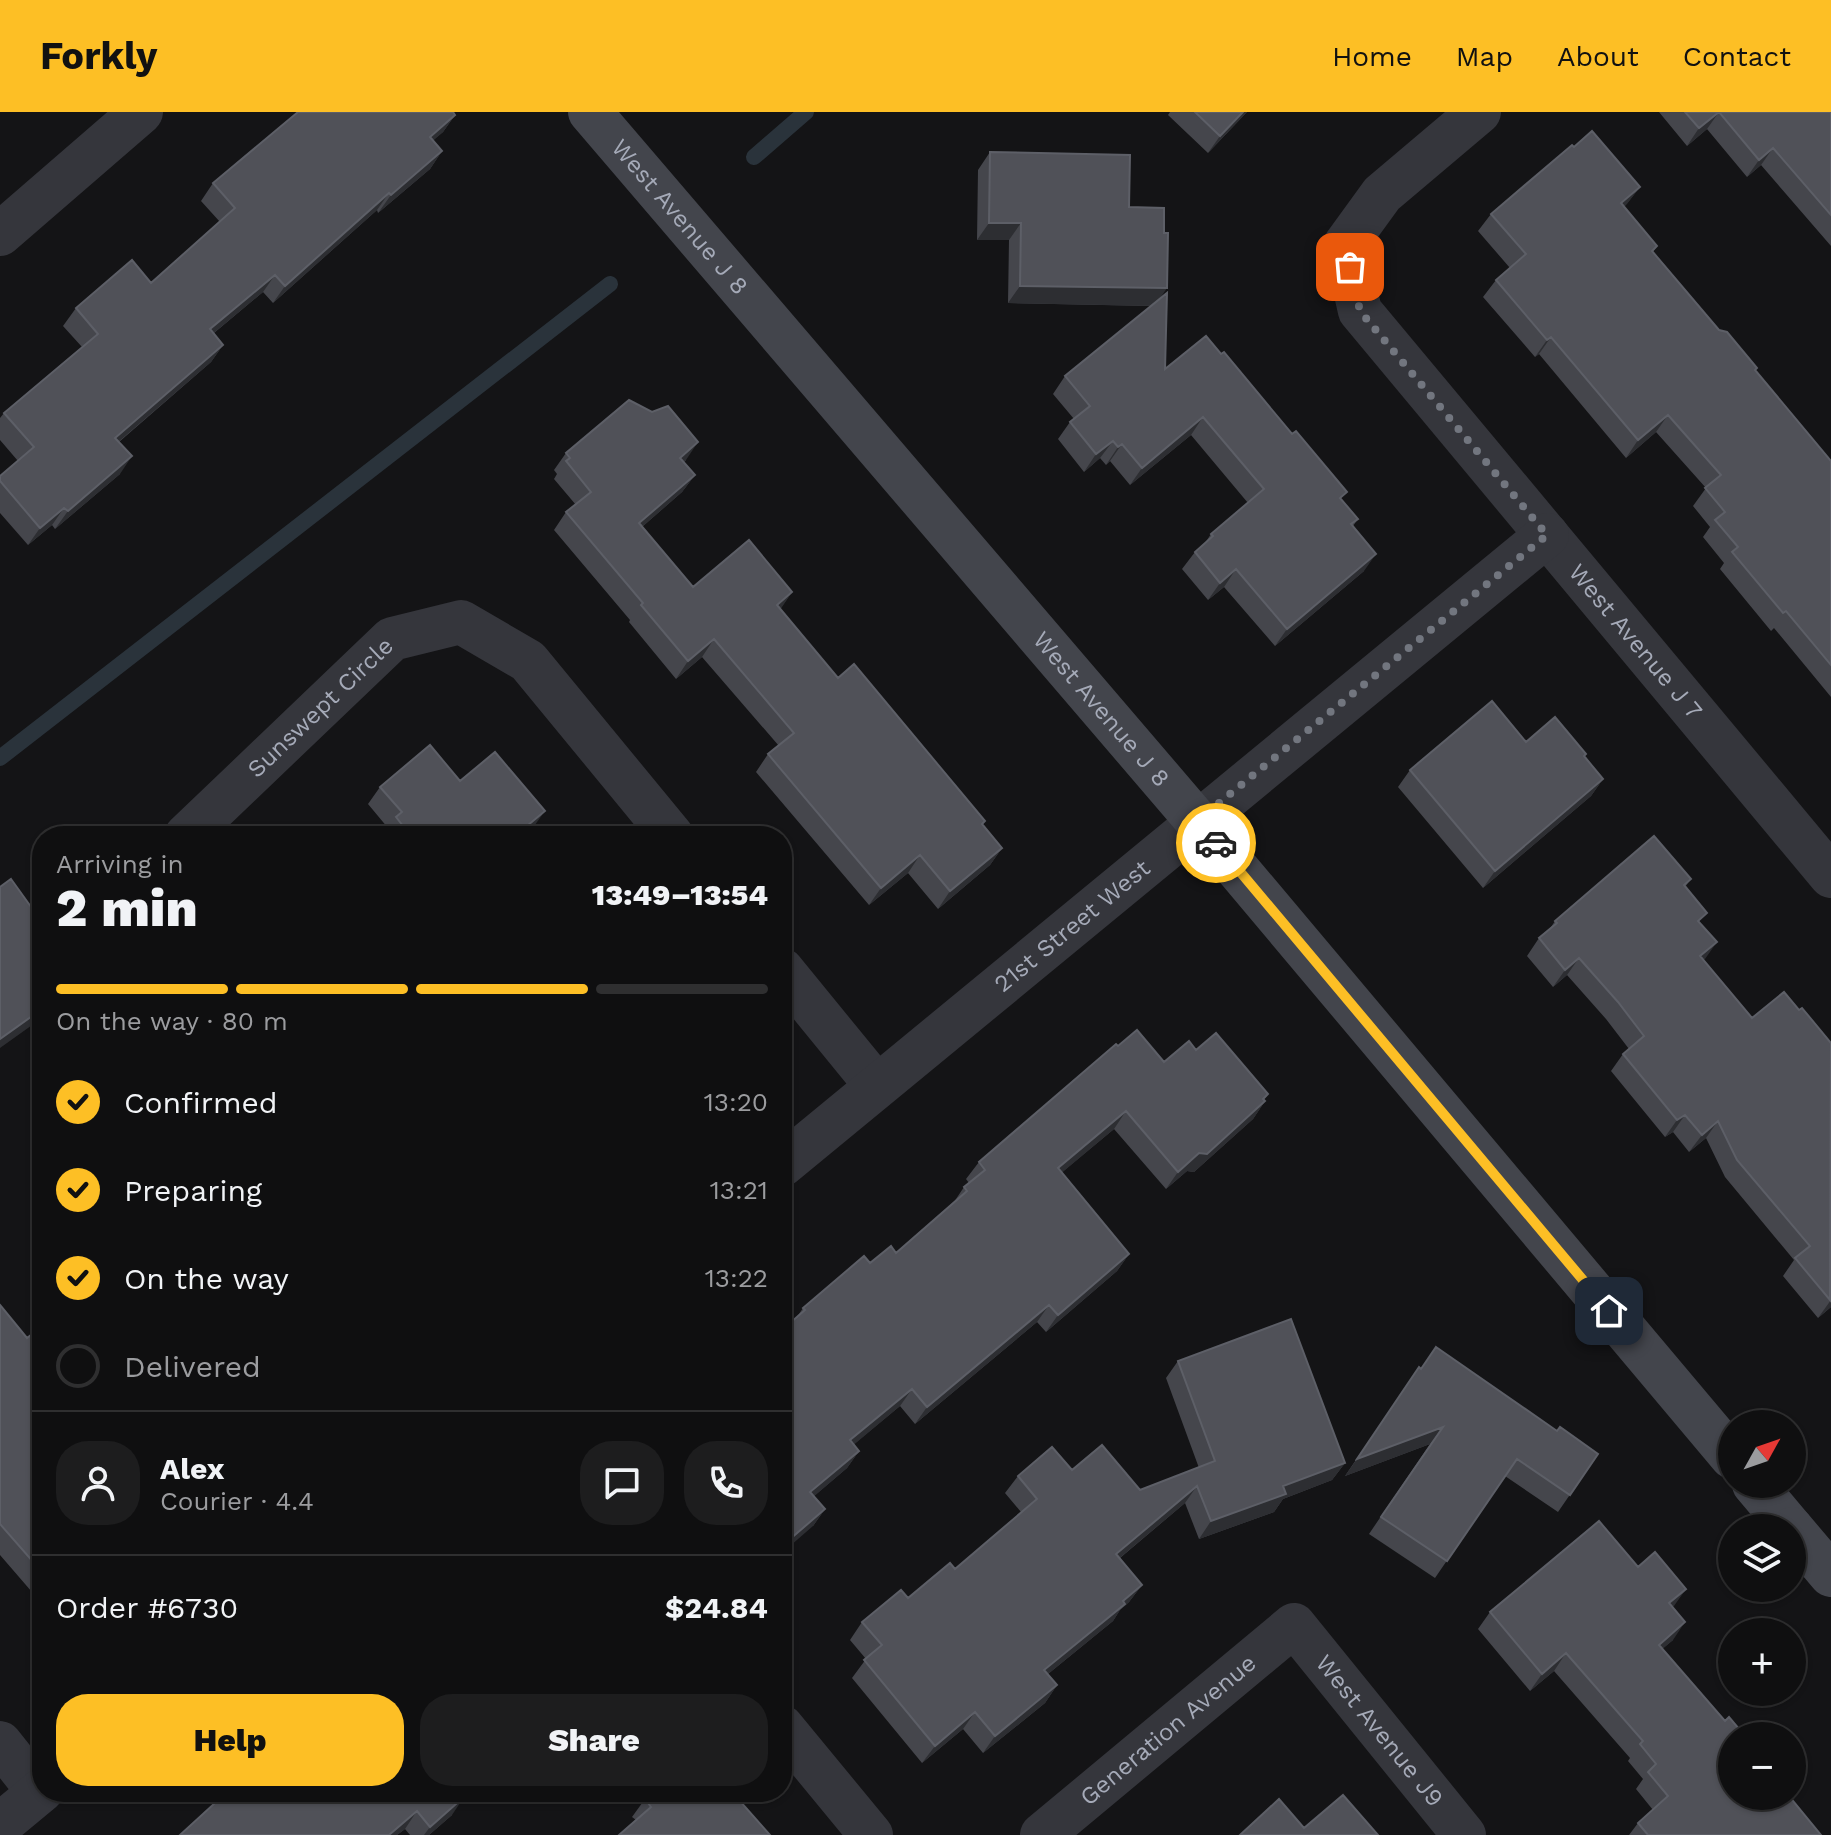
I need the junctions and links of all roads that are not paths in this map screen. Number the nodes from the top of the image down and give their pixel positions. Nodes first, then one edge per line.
1 (141, 112) edge
2 (590, 112) edge
3 (1479, 112) edge
4 (0, 234) edge
5 (1547, 535) junction
6 (1197, 821) junction
7 (196, 826) edge
8 (664, 826) edge
9 (1831, 876) edge
10 (792, 982) edge
11 (876, 1085) junction
12 (792, 1156) edge
13 (1718, 1440) edge
14 (1766, 1498) edge
15 (1780, 1514) edge
16 (1806, 1545) edge
17 (1831, 1575) edge
18 (1294, 1625) joint
19 (792, 1739) edge
20 (0, 1743) edge
21 (32, 1780) edge
22 (32, 1798) edge
23 (0, 1825) edge
24 (871, 1835) edge
25 (1042, 1835) edge
26 (1464, 1835) edge

1 - 4 street
2 - 6 street, West Avenue J 8
3 - 5 street, West Avenue J 7
5 - 6 street, 21st Street West
5 - 9 street, West Avenue J 7
6 - 11 street, 21st Street West
6 - 13 street, West Avenue J 8
7 - 8 street, Sunswept Circle
10 - 11 street
11 - 12 street, 21st Street West
14 - 15 street
16 - 17 street
18 - 25 street, Generation Avenue
18 - 26 street, West Avenue J9
19 - 24 street
20 - 21 street
22 - 23 street

